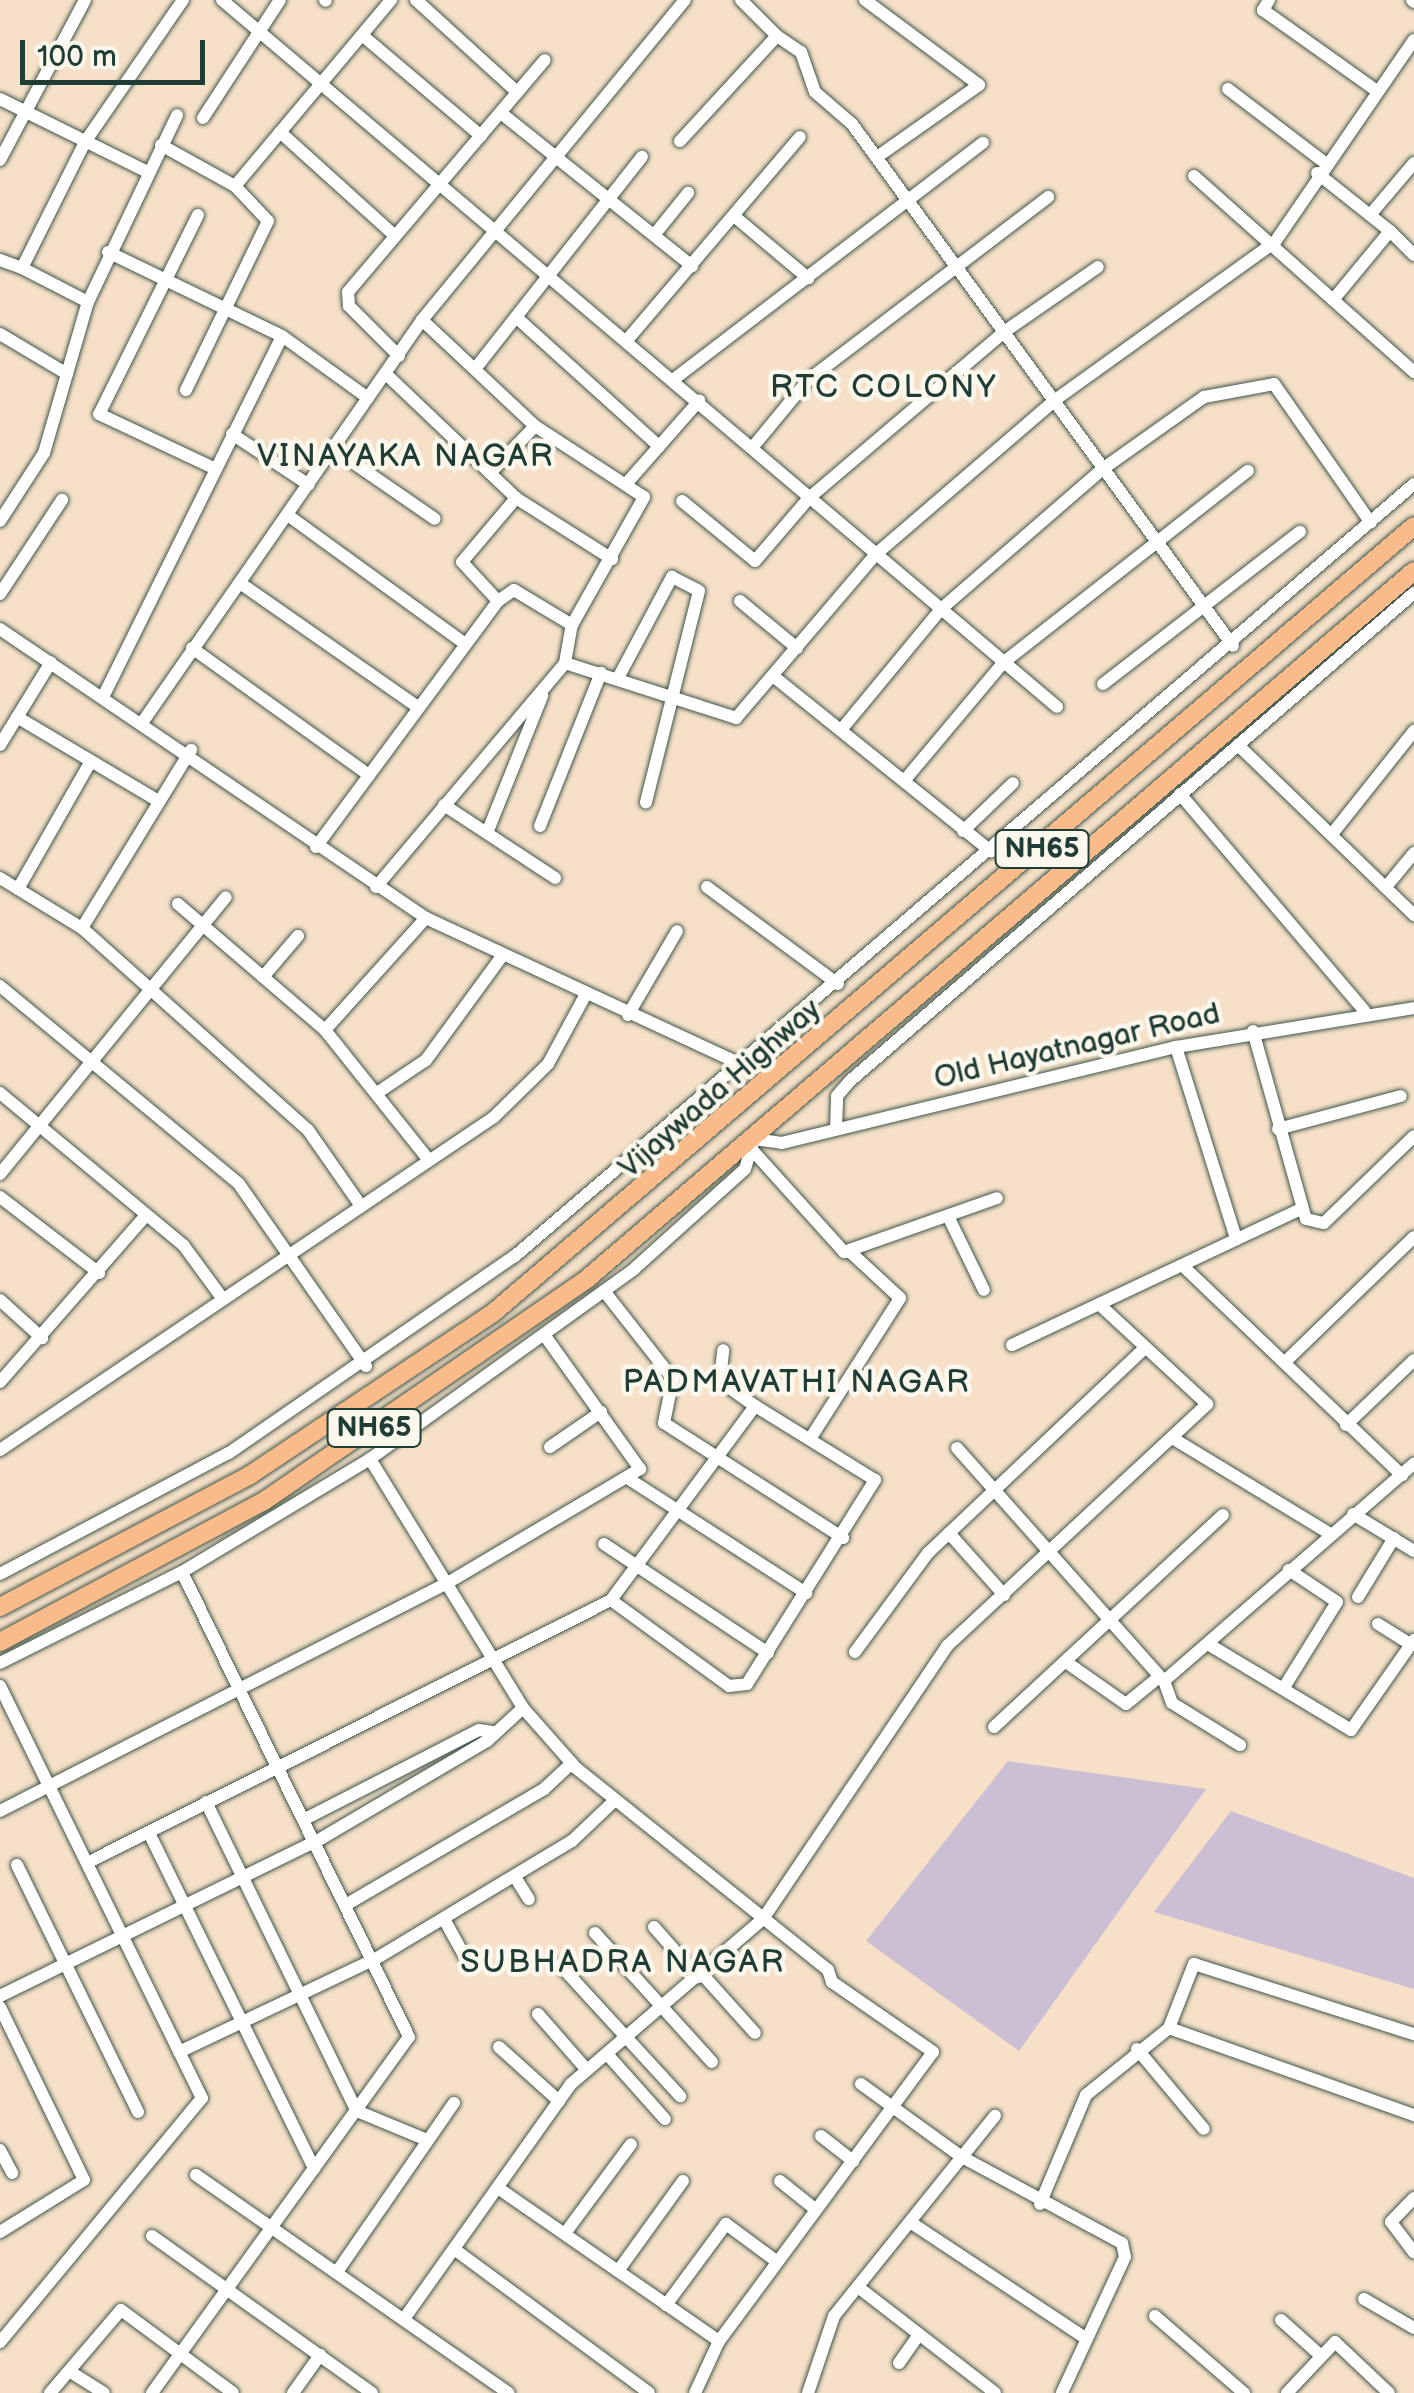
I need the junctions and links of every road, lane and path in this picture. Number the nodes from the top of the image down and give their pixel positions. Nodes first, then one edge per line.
1 (85, 0) edge
2 (183, 0) edge
3 (222, 0) edge
4 (280, 0) edge
5 (391, 0) edge
6 (416, 0) edge
7 (685, 0) edge
8 (741, 0) edge
9 (864, 0) edge
10 (1269, 0) edge
11 (260, 28) junction
12 (362, 36) junction
13 (776, 36) junction
14 (1414, 40) edge
15 (545, 60) dead end
16 (322, 82) junction
17 (1228, 88) dead end
18 (517, 92) junction
19 (1376, 92) junction
20 (0, 99) edge
21 (25, 112) junction
22 (500, 113) junction
23 (177, 115) dead end
24 (203, 118) dead end
25 (280, 132) junction
26 (481, 136) junction
27 (800, 137) dead end
28 (680, 141) dead end
29 (84, 142) junction
30 (983, 143) dead end
31 (162, 145) junction
32 (877, 156) junction
33 (642, 157) dead end
34 (558, 159) junction
35 (0, 160) edge
36 (1414, 162) edge
37 (1321, 168) junction
38 (148, 172) junction
39 (1194, 176) dead end
40 (442, 183) junction
41 (235, 186) junction
42 (688, 193) dead end
43 (1048, 197) dead end
44 (608, 199) junction
45 (909, 200) junction
46 (198, 215) dead end
47 (1370, 215) junction
48 (734, 216) junction
49 (497, 228) junction
50 (1390, 231) junction
51 (655, 234) junction
52 (396, 236) junction
53 (1275, 242) junction
54 (108, 252) junction
55 (1414, 255) edge
56 (0, 260) edge
57 (692, 266) junction
58 (22, 268) junction
59 (958, 268) junction
60 (1098, 268) dead end
61 (552, 275) junction
62 (166, 278) junction
63 (808, 278) junction
64 (1334, 300) junction
65 (88, 302) junction
66 (224, 307) junction
67 (516, 316) junction
68 (422, 320) junction
69 (1004, 332) junction
70 (0, 334) edge
71 (282, 336) junction
72 (628, 339) junction
73 (399, 356) junction
74 (474, 369) junction
75 (1414, 372) edge
76 (67, 374) junction
77 (387, 374) junction
78 (674, 379) junction
79 (186, 390) dead end
80 (368, 398) junction
81 (1055, 400) junction
82 (699, 401) junction
83 (534, 426) junction
84 (232, 434) junction
85 (659, 446) junction
86 (752, 448) junction
87 (335, 450) junction
88 (214, 468) junction
89 (1104, 468) junction
90 (1248, 471) dead end
91 (490, 474) junction
92 (309, 484) junction
93 (626, 484) junction
94 (1414, 484) edge
95 (516, 498) junction
96 (809, 498) junction
97 (62, 500) dead end
98 (682, 501) dead end
99 (289, 516) junction
100 (435, 519) dead end
101 (0, 521) edge
102 (1371, 523) junction
103 (1414, 526) edge
104 (1300, 532) dead end
105 (1154, 537) junction
106 (875, 555) junction
107 (612, 559) junction
108 (1414, 571) edge
109 (240, 583) junction
110 (1414, 593) edge
111 (0, 594) edge
112 (498, 601) junction
113 (740, 601) dead end
114 (1205, 607) junction
115 (942, 609) junction
116 (572, 624) junction
117 (0, 629) edge
118 (461, 642) junction
119 (1233, 646) junction
120 (192, 648) junction
121 (797, 648) junction
122 (51, 662) junction
123 (565, 662) junction
124 (1004, 662) junction
125 (601, 673) junction
126 (774, 676) junction
127 (618, 678) junction
128 (546, 684) junction
129 (1102, 684) dead end
130 (105, 693) junction
131 (677, 695) junction
132 (416, 706) junction
133 (1056, 707) dead end
134 (17, 717) junction
135 (144, 720) junction
136 (841, 730) junction
137 (1414, 730) edge
138 (1238, 745) junction
139 (0, 746) edge
140 (191, 750) junction
141 (92, 761) junction
142 (369, 776) junction
143 (904, 781) junction
144 (1012, 783) dead end
145 (1180, 794) junction
146 (157, 800) junction
147 (646, 802) dead end
148 (444, 805) junction
149 (540, 826) dead end
150 (963, 830) junction
151 (488, 833) junction
152 (1332, 834) junction
153 (316, 847) junction
154 (991, 851) junction
155 (1414, 853) edge
156 (0, 878) edge
157 (555, 878) dead end
158 (1063, 884) junction
159 (707, 886) dead end
160 (376, 888) junction
161 (1386, 888) junction
162 (18, 889) junction
163 (226, 897) dead end
164 (178, 904) dead end
165 (1414, 915) edge
166 (426, 918) junction
167 (202, 926) junction
168 (82, 928) junction
169 (677, 931) dead end
170 (298, 936) dead end
171 (502, 956) junction
172 (263, 977) junction
173 (838, 984) junction
174 (0, 986) edge
175 (152, 994) junction
176 (586, 994) junction
177 (1414, 1008) edge
178 (1364, 1010) junction
179 (628, 1016) junction
180 (325, 1030) junction
181 (1253, 1031) junction
182 (1176, 1047) junction
183 (91, 1065) junction
184 (744, 1065) junction
185 (380, 1091) junction
186 (0, 1092) edge
187 (1402, 1096) dead end
188 (39, 1127) junction
189 (836, 1129) junction
190 (1278, 1129) junction
191 (1414, 1137) edge
192 (754, 1145) junction
193 (428, 1160) junction
194 (0, 1174) edge
195 (0, 1197) edge
196 (997, 1198) dead end
197 (361, 1206) junction
198 (1301, 1209) junction
199 (146, 1214) junction
200 (948, 1216) junction
201 (1414, 1237) edge
202 (1236, 1238) junction
203 (289, 1250) junction
204 (849, 1250) junction
205 (1183, 1266) junction
206 (98, 1273) junction
207 (984, 1290) dead end
208 (604, 1291) junction
209 (222, 1298) junction
210 (0, 1300) edge
211 (1098, 1304) junction
212 (545, 1336) junction
213 (42, 1338) junction
214 (1012, 1345) dead end
215 (1144, 1348) junction
216 (723, 1350) dead end
217 (1414, 1360) edge
218 (1286, 1361) junction
219 (366, 1366) junction
220 (0, 1382) edge
221 (755, 1406) junction
222 (601, 1412) junction
223 (1346, 1425) junction
224 (810, 1439) junction
225 (1174, 1439) junction
226 (550, 1447) dead end
227 (957, 1448) dead end
228 (0, 1450) edge
229 (370, 1459) junction
230 (720, 1459) junction
231 (1414, 1464) edge
232 (1402, 1474) junction
233 (628, 1479) junction
234 (994, 1491) junction
235 (681, 1514) junction
236 (1353, 1514) junction
237 (1223, 1515) dead end
238 (950, 1533) junction
239 (1330, 1534) junction
240 (844, 1538) junction
241 (1394, 1538) junction
242 (604, 1544) dead end
243 (1414, 1551) edge
244 (1050, 1554) junction
245 (82, 1566) junction
246 (638, 1566) junction
247 (1289, 1570) junction
248 (182, 1572) junction
249 (0, 1574) edge
250 (450, 1582) junction
251 (95, 1593) junction
252 (806, 1593) junction
253 (1004, 1595) junction
254 (1358, 1597) dead end
255 (611, 1600) junction
256 (0, 1607) edge
257 (1110, 1621) junction
258 (1378, 1624) dead end
259 (0, 1642) edge
260 (1412, 1642) edge
261 (1208, 1644) junction
262 (768, 1652) junction
263 (855, 1652) dead end
264 (494, 1658) junction
265 (1066, 1662) junction
266 (0, 1664) edge
267 (1162, 1679) junction
268 (0, 1686) edge
269 (243, 1689) junction
270 (1283, 1690) junction
271 (523, 1708) junction
272 (994, 1727) dead end
273 (494, 1732) junction
274 (1240, 1745) dead end
275 (572, 1762) junction
276 (278, 1766) junction
277 (50, 1787) junction
278 (206, 1802) junction
279 (612, 1803) junction
280 (0, 1811) edge
281 (305, 1819) junction
282 (149, 1833) junction
283 (317, 1842) junction
284 (87, 1863) junction
285 (17, 1865) dead end
286 (247, 1876) junction
287 (516, 1877) junction
288 (530, 1899) dead end
289 (349, 1904) junction
290 (186, 1905) junction
291 (444, 1919) junction
292 (763, 1919) junction
293 (654, 1927) dead end
294 (596, 1933) dead end
295 (121, 1937) junction
296 (465, 1957) dead end
297 (377, 1958) junction
298 (64, 1965) junction
299 (560, 1965) dead end
300 (700, 1976) junction
301 (301, 1992) junction
302 (0, 1996) edge
303 (0, 2007) edge
304 (662, 2009) junction
305 (538, 2014) dead end
306 (244, 2019) junction
307 (1169, 2028) junction
308 (755, 2033) dead end
309 (1414, 2034) edge
310 (629, 2036) junction
311 (499, 2047) dead end
312 (1137, 2049) junction
313 (179, 2052) junction
314 (607, 2054) junction
315 (712, 2062) dead end
316 (587, 2070) junction
317 (861, 2084) dead end
318 (680, 2096) dead end
319 (559, 2101) junction
320 (454, 2102) dead end
321 (894, 2108) junction
322 (357, 2111) junction
323 (138, 2112) dead end
324 (1414, 2115) edge
325 (996, 2116) dead end
326 (664, 2119) dead end
327 (1204, 2129) dead end
328 (820, 2136) dead end
329 (428, 2140) junction
330 (631, 2144) dead end
331 (0, 2150) edge
332 (962, 2157) junction
333 (853, 2161) junction
334 (314, 2168) junction
335 (12, 2173) dead end
336 (196, 2175) dead end
337 (780, 2181) dead end
338 (682, 2182) dead end
339 (498, 2188) junction
340 (1414, 2198) edge
341 (1040, 2204) junction
342 (816, 2209) junction
343 (910, 2222) junction
344 (272, 2224) junction
345 (0, 2232) edge
346 (566, 2232) junction
347 (152, 2236) dead end
348 (454, 2249) junction
349 (1414, 2252) edge
350 (776, 2261) junction
351 (340, 2269) junction
352 (618, 2271) junction
353 (227, 2285) junction
354 (858, 2287) junction
355 (1364, 2299) dead end
356 (666, 2305) junction
357 (406, 2316) junction
358 (1155, 2316) dead end
359 (1281, 2320) dead end
360 (1414, 2328) edge
361 (920, 2334) junction
362 (1087, 2339) junction
363 (718, 2341) junction
364 (0, 2342) edge
365 (179, 2353) junction
366 (320, 2356) junction
367 (1320, 2356) junction
368 (899, 2363) dead end
369 (69, 2371) junction
370 (1386, 2392) edge
371 (50, 2393) edge
372 (104, 2393) edge
373 (152, 2393) edge
374 (233, 2393) edge
375 (293, 2393) edge
376 (372, 2393) edge
377 (509, 2393) edge
378 (649, 2393) edge
379 (695, 2393) edge
380 (808, 2393) edge
381 (995, 2393) edge
382 (1062, 2393) edge
383 (1244, 2393) edge
384 (1287, 2393) edge

1 - 21 street
2 - 29 street
3 - 11 street
4 - 11 street
5 - 12 street
6 - 18 street
7 - 34 street
8 - 13 street
9 - 32 street
10 - 19 street
11 - 16 street
11 - 24 street
12 - 16 street
12 - 26 street
13 - 28 street
13 - 32 street
14 - 19 street
15 - 18 street
16 - 25 street
16 - 40 street
17 - 37 street
18 - 22 street
19 - 37 street
20 - 21 street
21 - 29 street
21 - 35 street
22 - 26 street
22 - 34 street
23 - 31 street
25 - 41 street
25 - 52 street
26 - 40 street
27 - 48 street
29 - 38 street
29 - 58 street
30 - 45 street
31 - 38 street
31 - 41 street
32 - 45 street
33 - 44 street
34 - 44 street
34 - 49 street
36 - 47 street
37 - 47 street
37 - 53 street
38 - 54 street
39 - 53 street
40 - 49 street
40 - 52 street
41 - 66 street
42 - 51 street
43 - 59 street
44 - 51 street
44 - 61 street
45 - 59 street
45 - 63 street
46 - 62 street
47 - 50 street
48 - 57 street
48 - 63 street
49 - 61 street
49 - 68 street
50 - 55 street
50 - 64 street
51 - 57 street
52 - 73 street
53 - 64 street
53 - 81 street
54 - 62 street
54 - 65 street
56 - 58 street
57 - 72 street
58 - 65 street
59 - 69 street
59 - 86 street
60 - 69 street
61 - 67 street
61 - 72 street
62 - 66 street
62 - 88 street
63 - 78 street
64 - 75 street
65 - 76 street
66 - 71 street
66 - 79 street
67 - 74 street
67 - 85 street
68 - 73 street
68 - 74 street
69 - 81 street
69 - 96 street
70 - 76 street
71 - 80 street
71 - 84 street
72 - 78 street
73 - 77 street
74 - 83 street
76 - 101 street
77 - 80 street
77 - 91 street
78 - 82 street
80 - 87 street
81 - 89 street
81 - 106 street
82 - 85 street
82 - 86 street
83 - 91 street
83 - 93 street
84 - 88 street
84 - 92 street
85 - 93 street
86 - 96 street
87 - 92 street
87 - 100 street
88 - 130 street
89 - 102 street
89 - 105 street
89 - 115 street
90 - 105 street
91 - 95 street
92 - 99 street
93 - 107 street
94 - 102 street
95 - 107 street
95 - 112 street
96 - 98 street
96 - 106 street
97 - 111 street
99 - 109 street
99 - 118 street
102 - 119 street
103 - 245 highway, Vijaywada Highway / NH65
104 - 114 street
105 - 114 street
105 - 124 street
106 - 115 street
106 - 121 street
107 - 116 street
108 - 158 highway, Vijaywada Highway / NH65
109 - 120 street
109 - 132 street
110 - 138 street
112 - 116 street
112 - 118 street
113 - 121 street
114 - 119 street
114 - 129 street
115 - 124 street
115 - 136 street
116 - 123 street
117 - 122 street
118 - 132 street
119 - 154 street
120 - 135 street
120 - 142 street
121 - 126 street
122 - 130 street
122 - 134 street
123 - 125 street
123 - 128 street
124 - 133 street
124 - 143 street
125 - 127 street
125 - 149 street
126 - 131 street
126 - 136 street
127 - 131 street
127 - 131 street
128 - 148 street
128 - 151 street
130 - 135 street
131 - 147 street
132 - 142 street
134 - 139 street
134 - 141 street
135 - 140 street
136 - 143 street
137 - 152 street
138 - 145 street
138 - 152 street
140 - 146 street
140 - 153 street
141 - 146 street
141 - 162 street
142 - 153 street
143 - 150 street
144 - 150 street
145 - 158 street
145 - 178 street
146 - 168 street
148 - 151 street
148 - 160 street
150 - 154 street
151 - 157 street
152 - 161 street
153 - 160 street
154 - 173 street
155 - 161 street
156 - 162 street
158 - 189 street
158 - 192 highway, Vijaywada Highway / NH65
159 - 173 street
160 - 166 street
161 - 165 street
162 - 168 street
163 - 167 street
164 - 167 street
166 - 171 street
166 - 180 street
167 - 172 street
167 - 175 street
168 - 175 street
169 - 179 street
170 - 172 street
171 - 176 street
171 - 185 street
172 - 180 street
173 - 184 street
174 - 183 street
175 - 183 street
175 - 197 street
176 - 179 street
176 - 193 street
177 - 178 street, Old Hayatnagar Road
178 - 181 street, Old Hayatnagar Road
179 - 184 street
180 - 185 street
181 - 182 street, Old Hayatnagar Road
181 - 190 street
182 - 189 street, Old Hayatnagar Road
182 - 202 street
183 - 188 street
183 - 203 street
184 - 219 street
185 - 193 street
186 - 188 street
187 - 190 street
188 - 194 street
188 - 199 street
189 - 192 street, Old Hayatnagar Road
190 - 198 street
191 - 198 street
192 - 204 street
192 - 208 street
192 - 251 highway, Vijaywada Highway / NH65
193 - 197 street
195 - 206 street
196 - 200 street
197 - 203 street
198 - 202 street
199 - 206 street
199 - 209 street
200 - 204 street
200 - 207 street
201 - 218 street
202 - 205 street
203 - 209 street
203 - 219 street
204 - 224 street
205 - 211 street
205 - 218 street
206 - 213 street
208 - 212 street
208 - 230 street
209 - 228 street
210 - 213 street
211 - 214 street
211 - 215 street
212 - 222 street
212 - 229 street
213 - 220 street
215 - 225 street
215 - 234 street
216 - 221 street
217 - 223 street
218 - 223 street
219 - 249 street
221 - 224 street
221 - 230 street
222 - 226 street
222 - 233 street
223 - 232 street
224 - 240 street
225 - 239 street
225 - 244 street
227 - 234 street
229 - 248 street
229 - 250 street
230 - 235 street
230 - 240 street
231 - 232 street
232 - 236 street
233 - 235 street
233 - 250 street
234 - 238 street
234 - 244 street
235 - 246 street
235 - 252 street
236 - 239 street
236 - 241 street
237 - 257 street
238 - 253 street
238 - 263 street
239 - 247 street
240 - 252 street
241 - 243 street
241 - 254 street
242 - 246 street
244 - 253 street
244 - 257 street
245 - 251 highway
245 - 256 highway, Vijaywada Highway / NH65
246 - 255 street
246 - 262 street
247 - 261 street
247 - 270 street
248 - 266 street
248 - 269 street
250 - 264 street
250 - 269 street
251 - 259 highway, Vijaywada Highway / NH65
252 - 262 street
253 - 292 street
255 - 262 street
255 - 264 street
257 - 265 street
257 - 267 street
258 - 260 street
260 - 270 street
261 - 267 street
261 - 270 street
264 - 271 street
264 - 276 street
265 - 267 street
265 - 272 street
267 - 274 street
268 - 277 street
269 - 276 street
269 - 277 street
271 - 273 street
271 - 275 street
273 - 281 street
273 - 283 street
275 - 279 street
275 - 289 street
276 - 278 street
276 - 281 street
277 - 280 street
277 - 284 street
278 - 282 street
278 - 286 street
279 - 287 street
279 - 292 street
281 - 283 street
282 - 284 street
282 - 290 street
283 - 286 street
283 - 289 street
284 - 295 street
285 - 298 street
286 - 290 street
286 - 301 street
287 - 288 street
287 - 291 street
289 - 297 street
290 - 295 street
290 - 306 street
291 - 296 street
291 - 297 street
292 - 300 street
292 - 321 street
293 - 300 street
294 - 304 street
295 - 298 street
295 - 313 street
297 - 301 street
297 - 322 street
298 - 302 street
298 - 323 street
299 - 310 street
300 - 304 street
300 - 308 street
301 - 306 street
301 - 322 street
303 - 345 street
304 - 310 street
304 - 315 street
305 - 316 street
306 - 313 street
306 - 334 street
307 - 309 street
307 - 312 street
307 - 324 street
310 - 314 street
310 - 318 street
311 - 319 street
312 - 327 street
312 - 341 street
313 - 364 street
314 - 316 street
314 - 326 street
316 - 319 street
317 - 321 street
319 - 339 street
320 - 329 street
321 - 332 street
321 - 333 street
322 - 329 street
322 - 334 street
325 - 332 street
328 - 333 street
329 - 351 street
330 - 346 street
331 - 335 street
332 - 341 street
332 - 343 street
333 - 342 street
334 - 344 street
336 - 344 street
337 - 342 street
338 - 352 street
339 - 346 street
339 - 348 street
340 - 349 street
341 - 362 street
342 - 350 street
343 - 354 street
343 - 362 street
344 - 351 street
344 - 353 street
346 - 352 street
347 - 353 street
348 - 357 street
348 - 378 street
350 - 356 street
350 - 363 street
351 - 357 street
352 - 356 street
353 - 365 street
353 - 366 street
354 - 361 street
354 - 380 street
355 - 360 street
356 - 363 street
357 - 377 street
358 - 383 street
359 - 367 street
361 - 368 street
361 - 381 street
362 - 382 street
363 - 379 street
365 - 369 street
365 - 373 street
365 - 374 street
366 - 375 street
366 - 376 street
367 - 370 street
367 - 384 street
369 - 371 street
369 - 372 street

